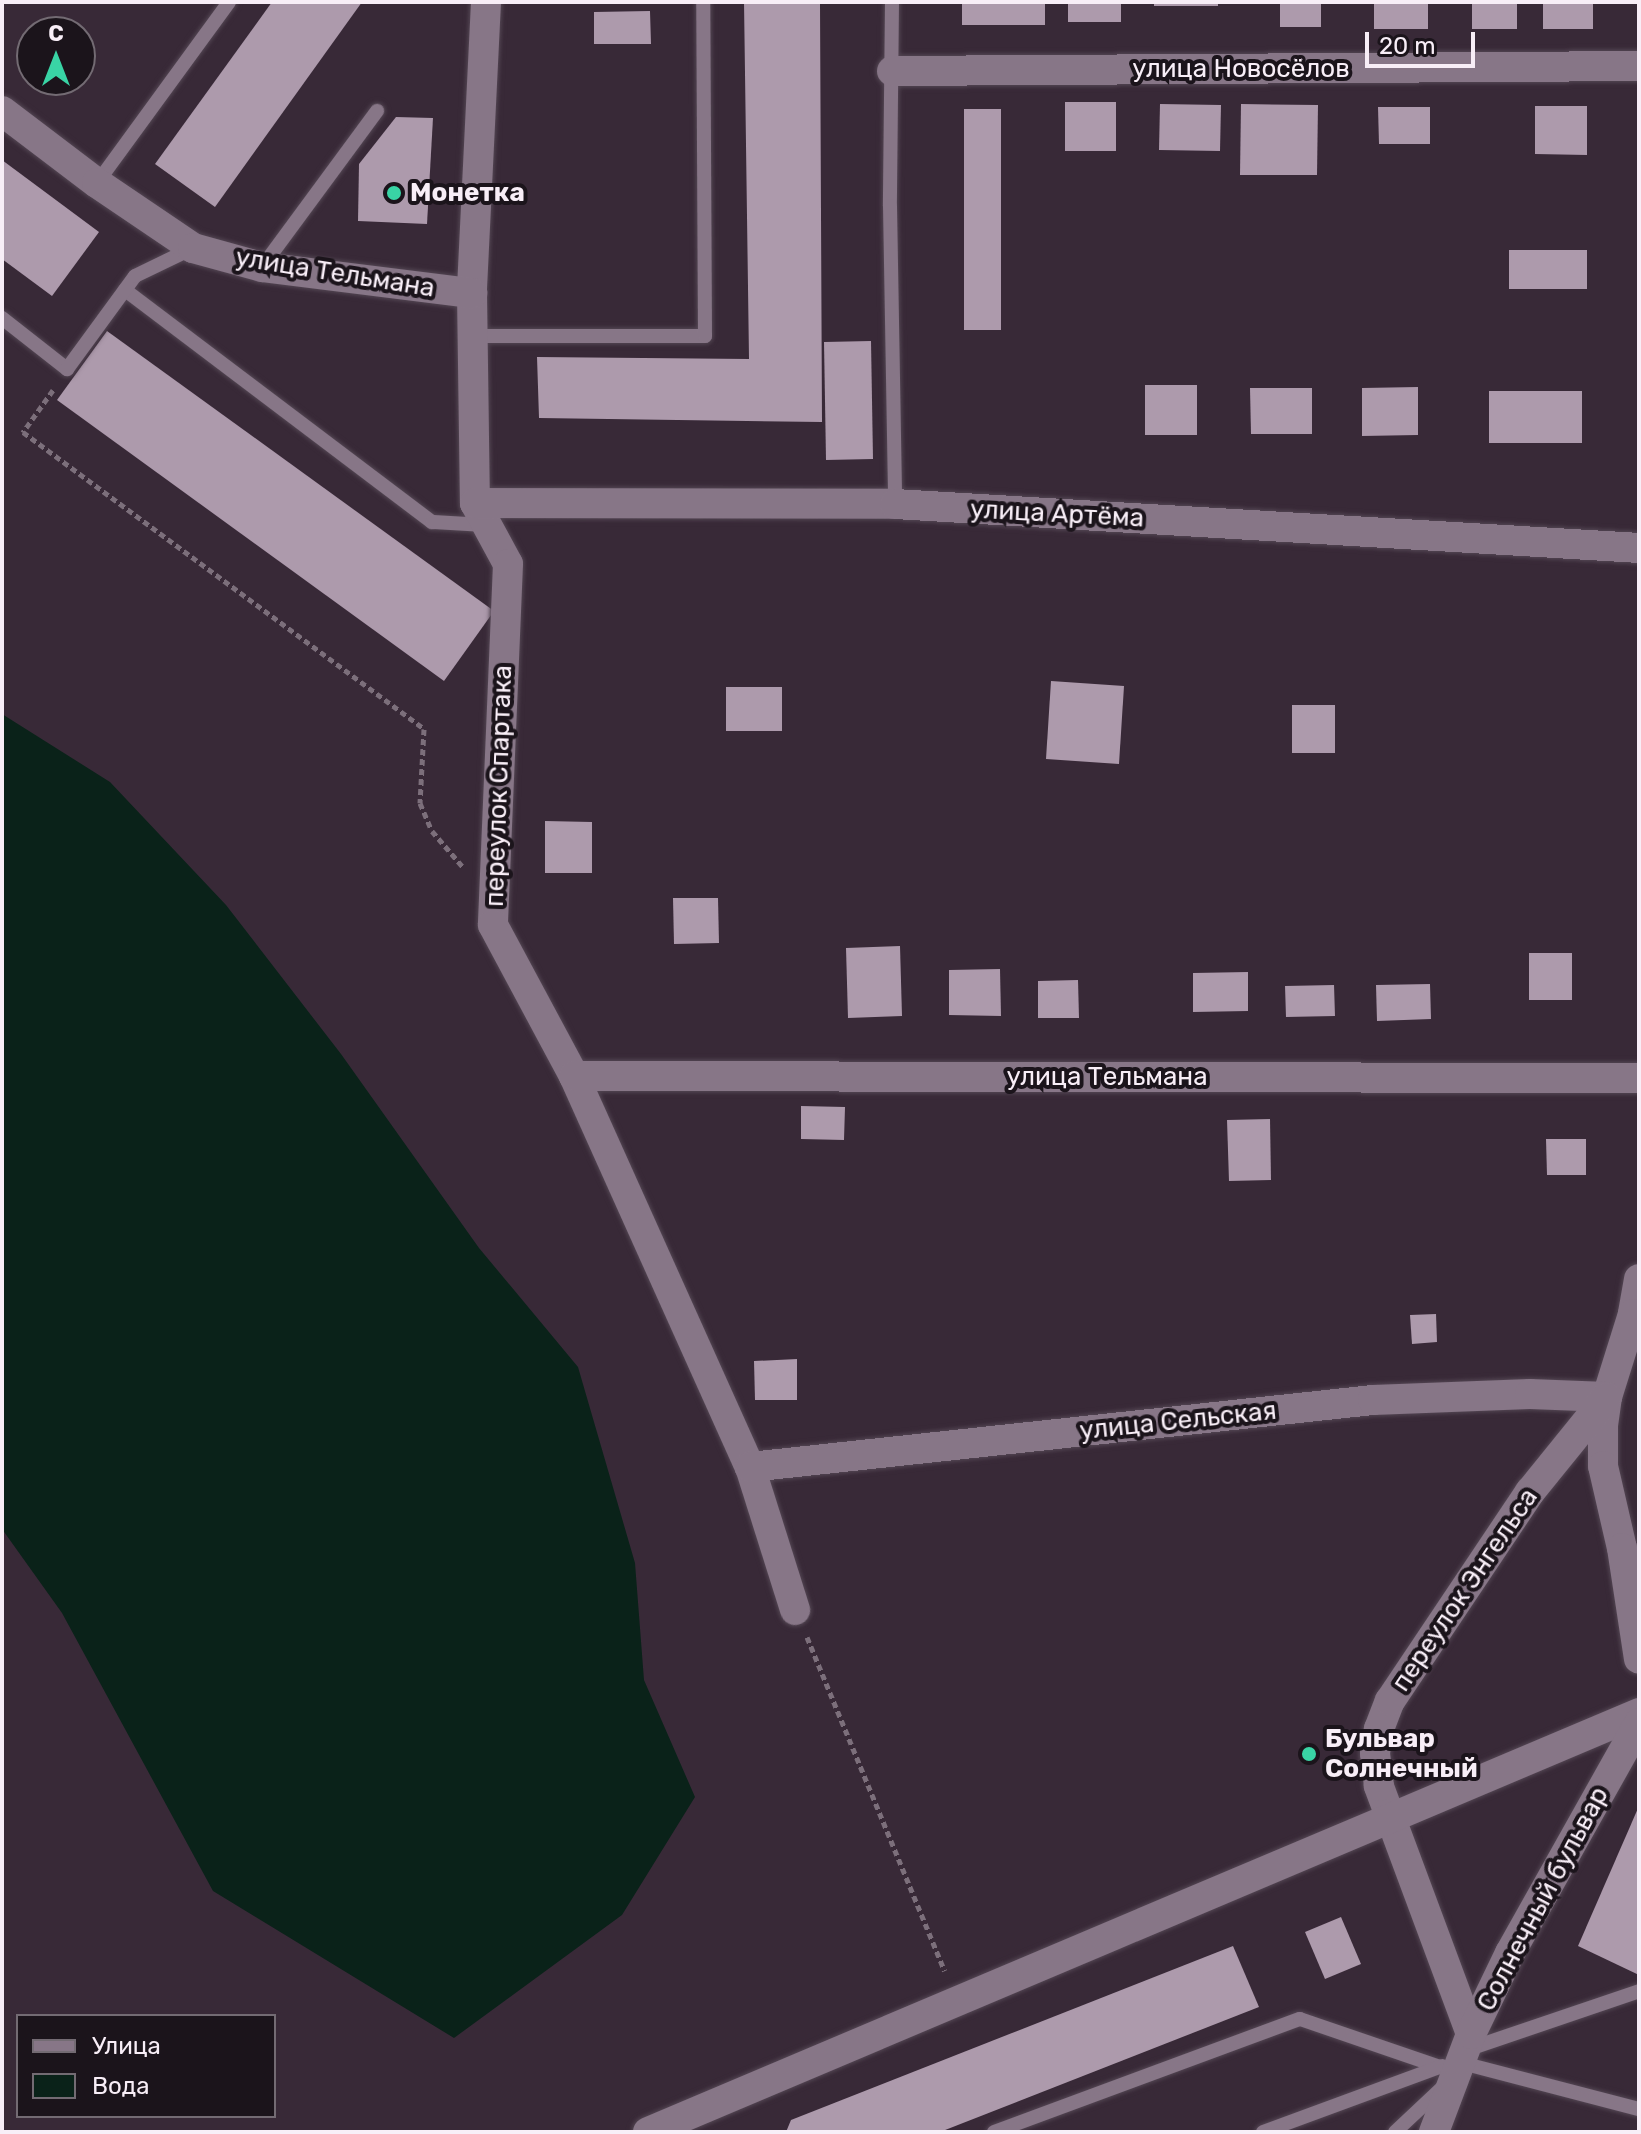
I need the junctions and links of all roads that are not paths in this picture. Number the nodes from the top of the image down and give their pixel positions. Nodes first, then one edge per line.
1 (229, 2) edge
2 (486, 2) edge
3 (703, 2) edge
4 (892, 2) edge
5 (1639, 66) edge
6 (892, 71) junction
7 (2, 111) edge
8 (377, 111) dead end
9 (97, 183) junction
10 (193, 248) junction
11 (262, 267) junction
12 (125, 290) junction
13 (472, 293) junction
14 (2, 318) edge
15 (473, 336) junction
16 (895, 504) junction
17 (481, 514) junction
18 (1639, 548) edge
19 (574, 1076) junction
20 (1639, 1078) edge
21 (1639, 1279) edge
22 (1607, 1397) junction
23 (750, 1467) junction
24 (795, 1610) road end
25 (1639, 1659) edge
26 (1639, 1713) edge
27 (1639, 1723) edge
28 (1390, 1820) junction
29 (1639, 1991) edge
30 (1460, 2057) junction
31 (1639, 2109) edge
32 (675, 2126) edge
33 (648, 2132) edge
34 (994, 2132) edge
35 (1263, 2132) edge
36 (1395, 2132) edge
37 (1434, 2132) edge

1 - 9 lane
2 - 13 street, переулок Спартака
3 - 15 lane
4 - 6 lane
5 - 6 street, улица Новосёлов
6 - 16 lane
7 - 9 street, улица Тельмана
8 - 11 lane
9 - 10 street, улица Тельмана
10 - 11 street, улица Тельмана
10 - 12 lane
11 - 13 street, улица Тельмана
12 - 14 lane
12 - 17 lane
13 - 15 street, переулок Спартака
15 - 17 street, переулок Спартака
16 - 17 street, улица Артёма
16 - 18 street, улица Артёма
17 - 19 street, переулок Спартака
19 - 20 street, улица Тельмана
19 - 23 street, переулок Спартака
21 - 22 street, переулок Энгельса
22 - 23 street, улица Сельская
22 - 25 street, переулок Энгельса
22 - 28 street, переулок Энгельса
23 - 24 street, переулок Спартака
26 - 28 street
27 - 30 street, Солнечный бульвар
28 - 30 street, Солнечный бульвар
28 - 32 street
29 - 30 lane
30 - 31 lane
30 - 34 lane
30 - 35 lane
30 - 36 lane
30 - 37 street, Солнечный бульвар
32 - 33 street

